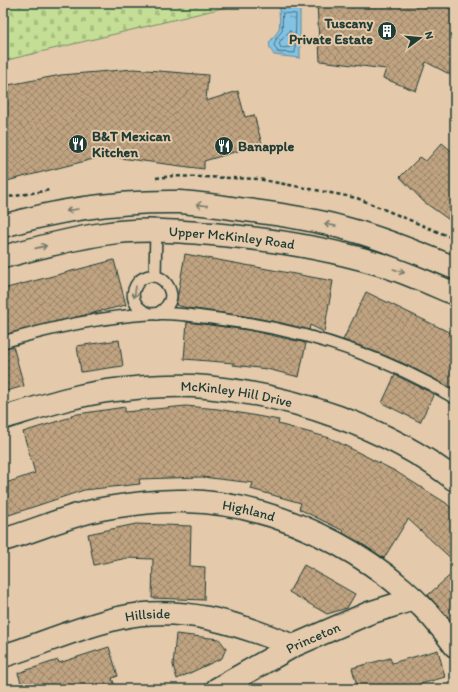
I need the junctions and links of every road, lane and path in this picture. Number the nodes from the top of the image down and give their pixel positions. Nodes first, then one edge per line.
1 (3, 226) edge
2 (154, 230) junction
3 (368, 235) junction
4 (3, 257) edge
5 (361, 260) junction
6 (455, 268) edge
7 (153, 276) junction
8 (455, 294) edge
9 (153, 314) junction
10 (3, 342) edge
11 (455, 398) edge
12 (3, 418) edge
13 (455, 480) edge
14 (3, 540) edge
15 (414, 599) junction
16 (293, 646) junction
17 (455, 646) edge
18 (3, 656) edge
19 (218, 689) edge

3 -> 1 street, Upper McKinley Road
4 -> 2 street, Upper McKinley Road
2 - 5 street, Upper McKinley Road
2 - 7 lane
3 - 5 lane
3 - 6 street, Upper McKinley Road
5 -> 8 street, Upper McKinley Road
7 - 9 lane
7 -> 9 lane
9 - 10 lane
9 - 11 lane
12 - 13 street, McKinley Hill Drive
14 - 15 street, Highland
15 - 16 street, Princeton
15 - 17 street, Highland
16 - 18 street, Hillside
16 - 19 street, Princeton

